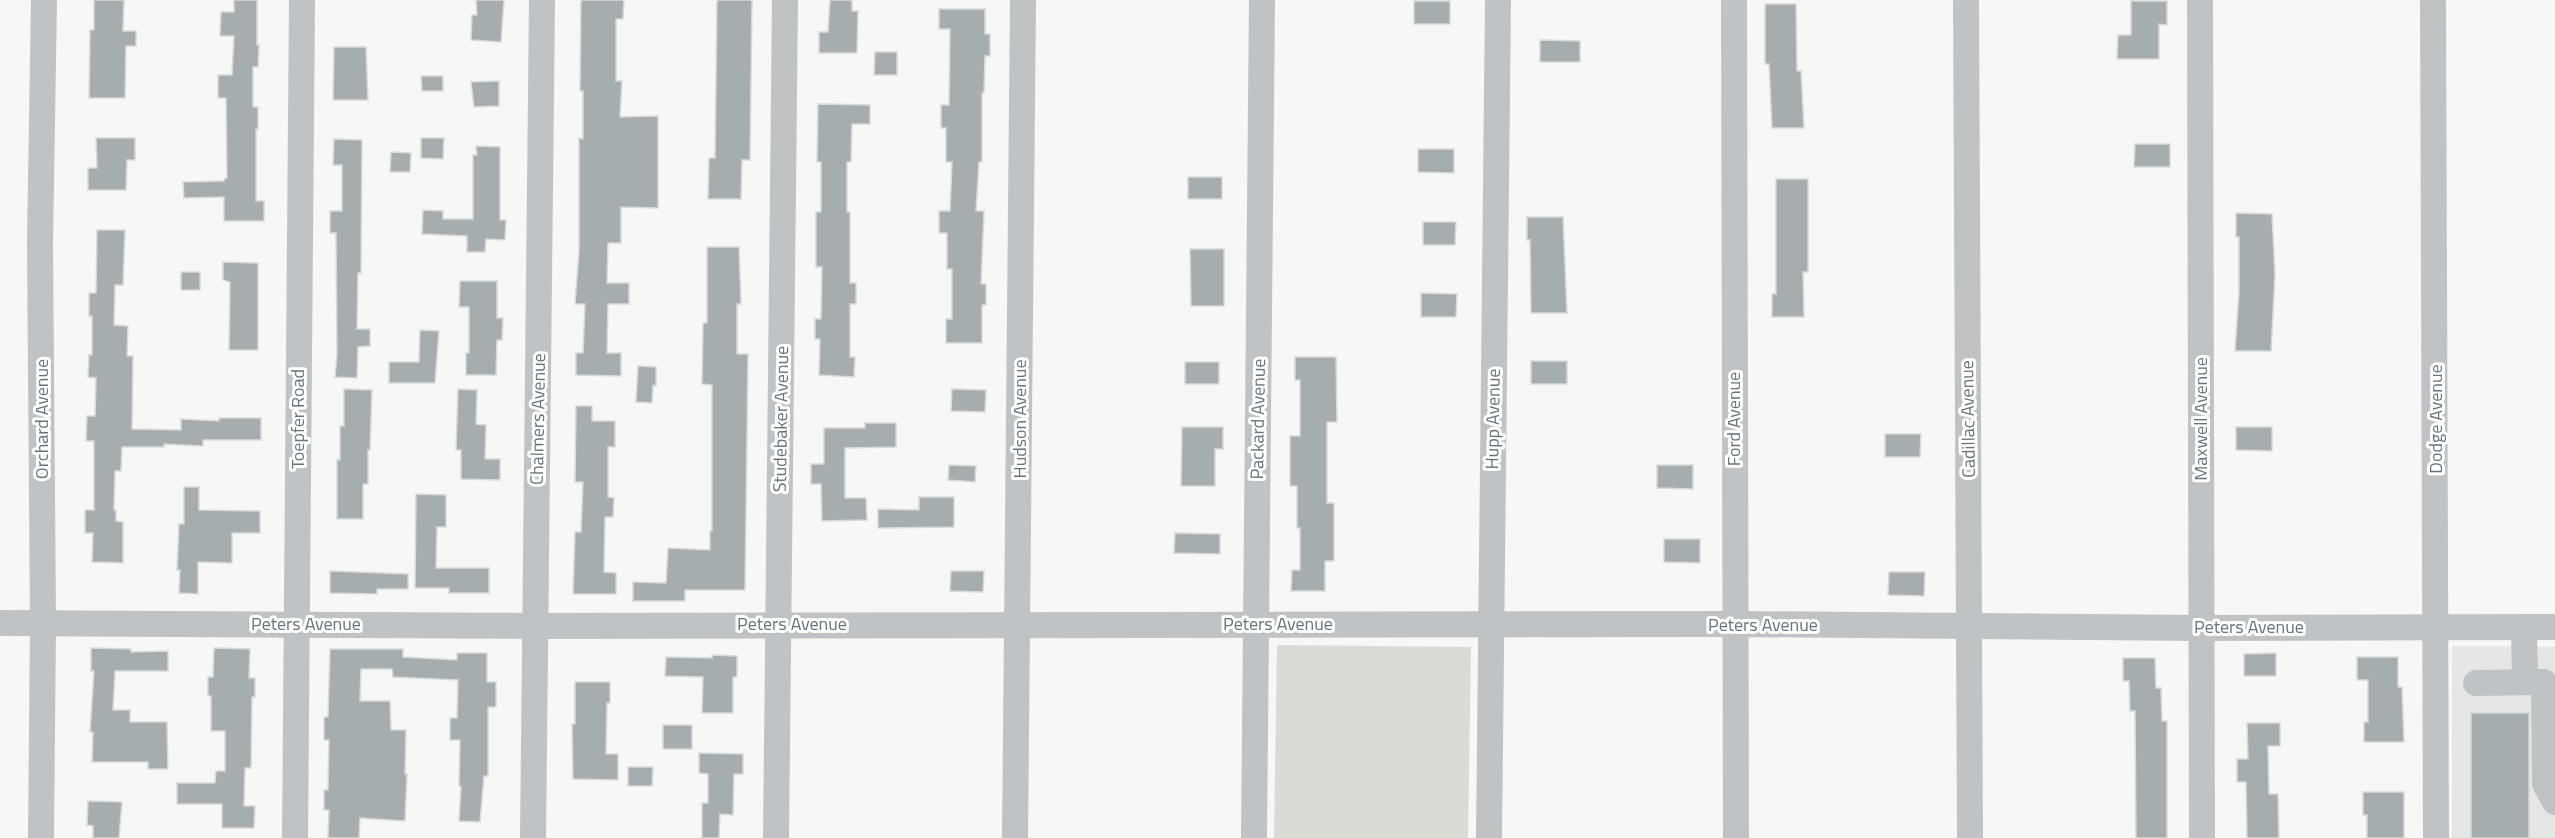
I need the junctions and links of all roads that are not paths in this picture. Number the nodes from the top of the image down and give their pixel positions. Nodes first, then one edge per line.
1 (44, 0) edge
2 (302, 0) edge
3 (542, 0) edge
4 (785, 0) edge
5 (1023, 0) edge
6 (1262, 0) edge
7 (1498, 0) edge
8 (1734, 0) edge
9 (1966, 0) edge
10 (2200, 0) edge
11 (2433, 0) edge
12 (0, 623) edge
13 (43, 623) junction
14 (297, 623) junction
15 (779, 624) junction
16 (1256, 624) junction
17 (1735, 624) junction
18 (1018, 625) junction
19 (536, 626) junction
20 (1491, 626) junction
21 (1969, 627) junction
22 (2436, 627) junction
23 (2524, 627) junction
24 (2555, 627) edge
25 (2202, 628) junction
26 (2525, 682) junction
27 (2476, 683) dead end
28 (2555, 802) edge
29 (41, 838) edge
30 (295, 838) edge
31 (533, 838) edge
32 (776, 838) edge
33 (1015, 838) edge
34 (1254, 838) edge
35 (1489, 838) edge
36 (1736, 838) edge
37 (1971, 838) edge
38 (2202, 838) edge
39 (2436, 838) edge

1 - 13 street, Orchard Avenue
2 - 14 street, Toepfer Road
3 - 19 street, Chalmers Avenue
4 - 15 street, Studebaker Avenue
5 - 18 street, Hudson Avenue
6 - 16 street, Packard Avenue
7 - 20 street, Hupp Avenue
8 - 17 street, Ford Avenue
9 - 21 street, Cadillac Avenue
10 - 25 street, Maxwell Avenue
11 - 22 street, Dodge Avenue
12 - 13 street, Peters Avenue
13 - 14 street, Peters Avenue
13 - 29 street, Orchard Avenue
14 - 19 street, Peters Avenue
14 - 30 street, Toepfer Road
15 - 18 street, Peters Avenue
15 - 19 street, Peters Avenue
15 - 32 street, Studebaker Avenue
16 - 18 street, Peters Avenue
16 - 20 street, Peters Avenue
16 - 34 street, Packard Avenue
17 - 20 street, Peters Avenue
17 - 21 street, Peters Avenue
17 - 36 street, Ford Avenue
18 - 33 street, Hudson Avenue
19 - 31 street, Chalmers Avenue
20 - 35 street, Hupp Avenue
21 - 25 street, Peters Avenue
21 - 37 street, Cadillac Avenue
22 - 23 street, Peters Avenue
22 - 25 street, Peters Avenue
22 - 39 street, Dodge Avenue
23 - 24 street, Peters Avenue
23 - 26 street
25 - 38 street, Maxwell Avenue
26 - 27 street
26 - 28 street

